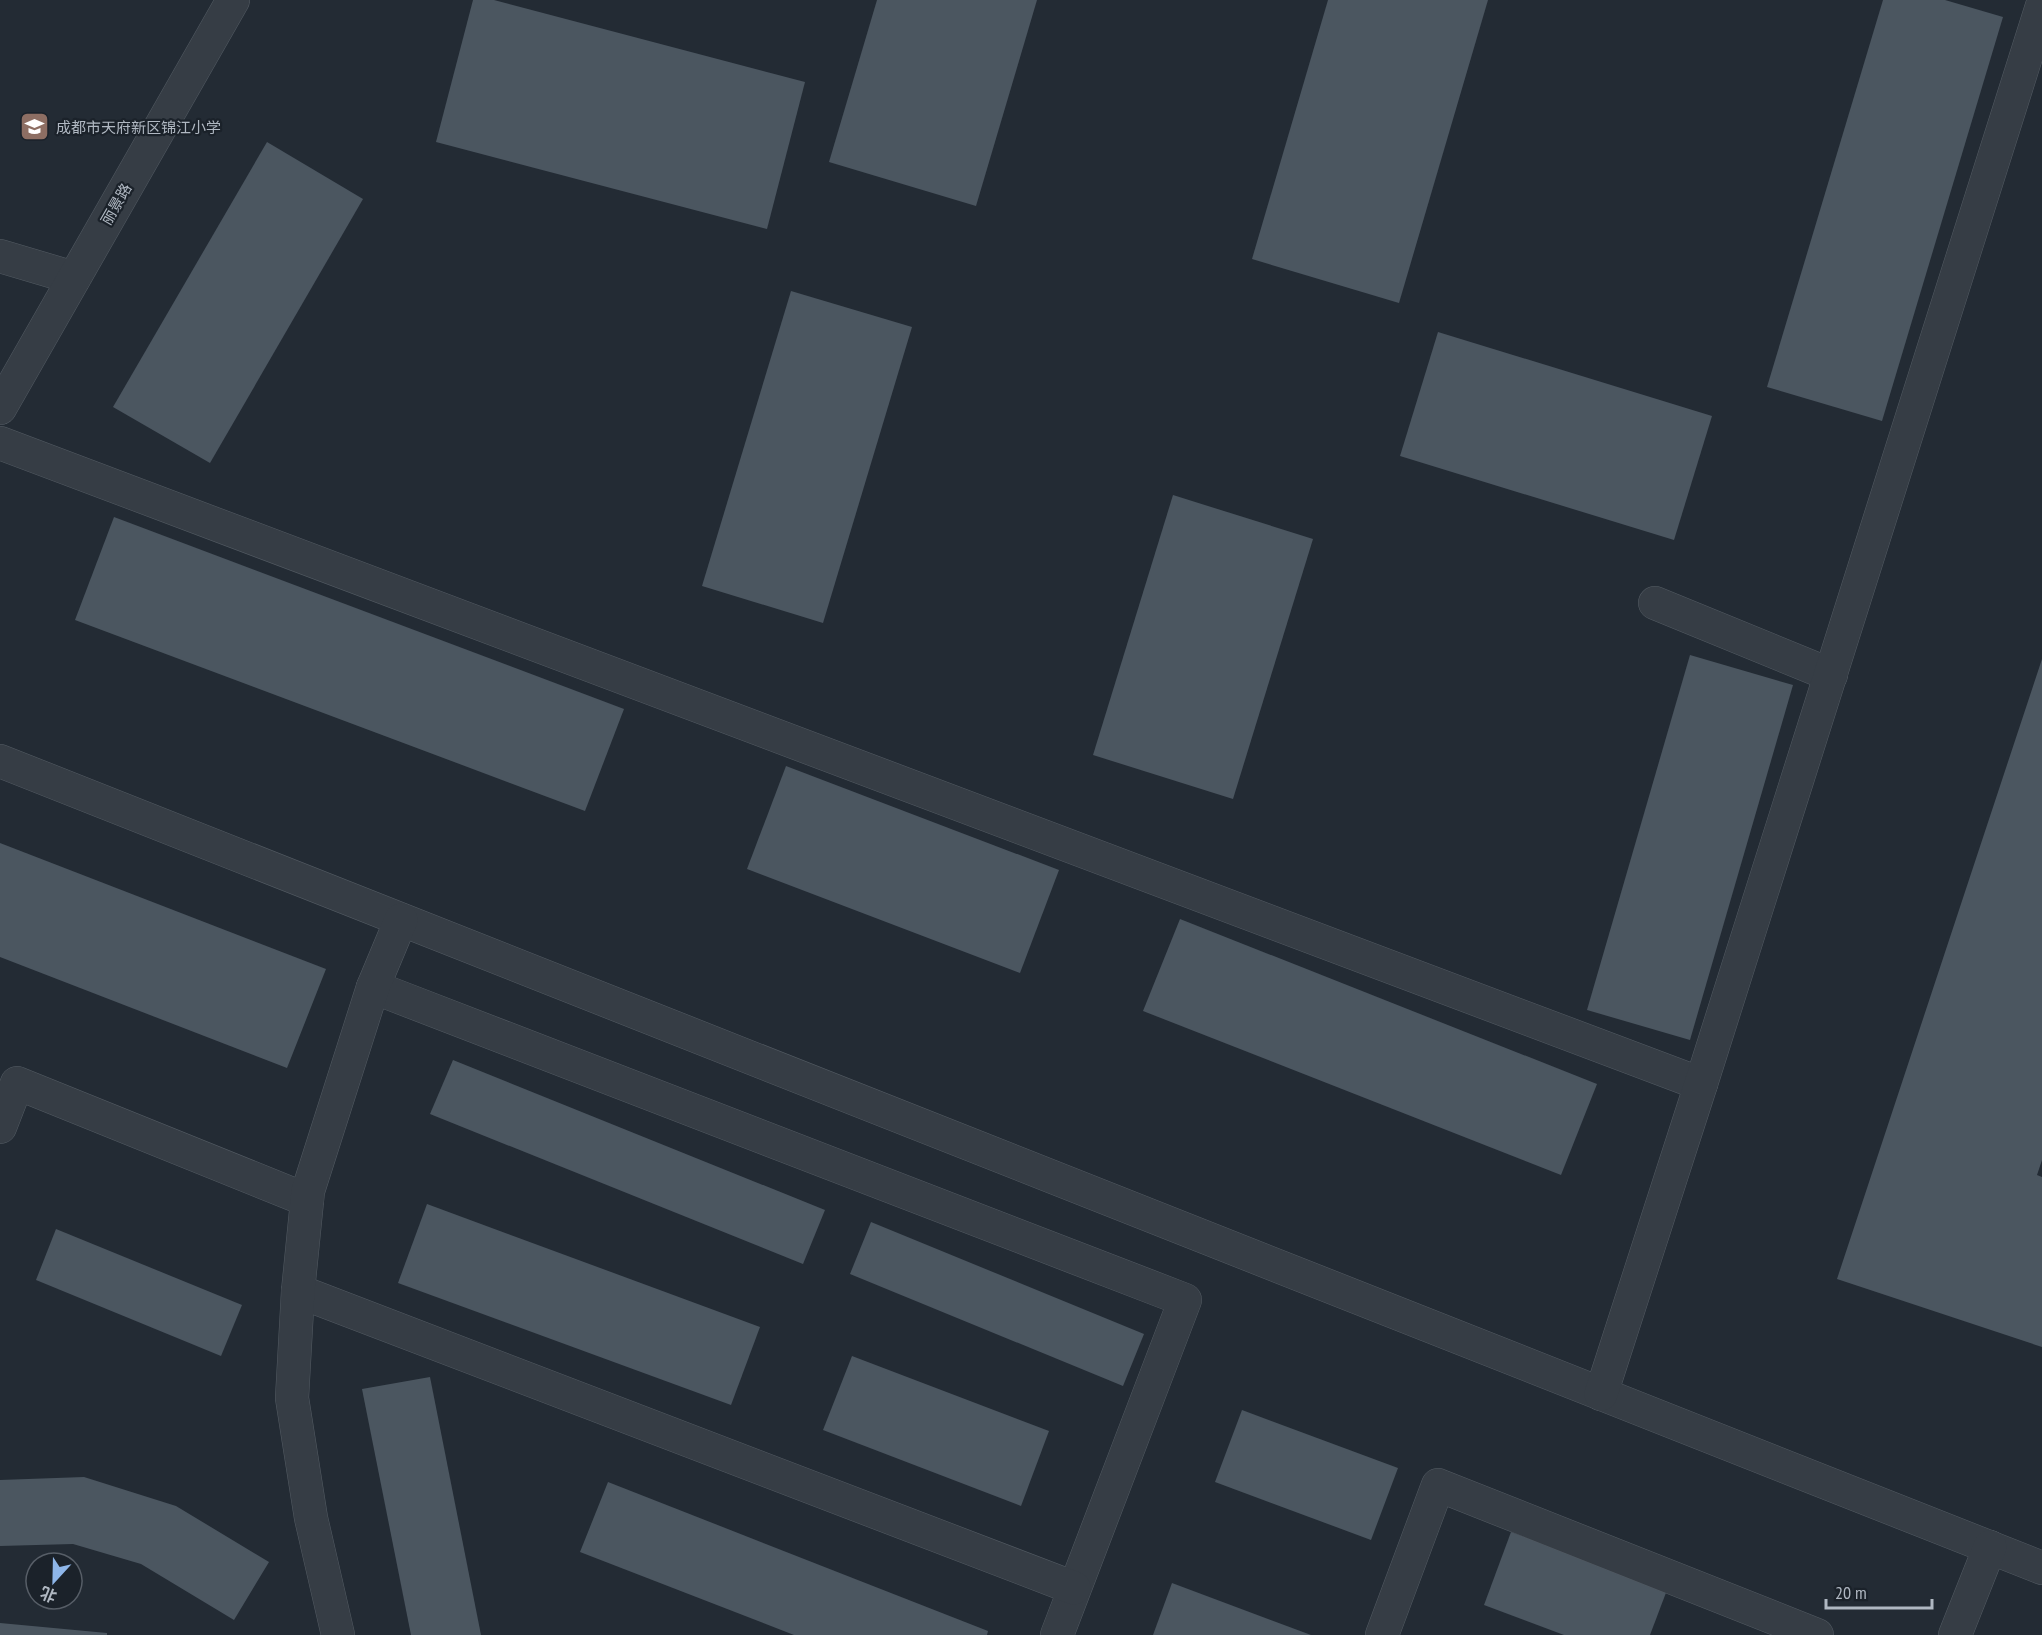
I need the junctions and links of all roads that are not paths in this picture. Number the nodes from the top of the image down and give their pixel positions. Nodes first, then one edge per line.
1 (233, 0) edge
2 (2042, 6) edge
3 (0, 256) edge
4 (74, 278) junction
5 (0, 408) edge
6 (0, 443) edge
7 (1655, 603) dead end
8 (1831, 675) junction
9 (0, 761) edge
10 (401, 920) junction
11 (373, 987) junction
12 (1701, 1084) junction
13 (0, 1127) edge
14 (307, 1200) junction
15 (298, 1291) junction
16 (1601, 1394) junction
17 (1990, 1547) junction
18 (2042, 1568) edge
19 (1074, 1588) junction
20 (338, 1635) edge
21 (1057, 1635) edge
22 (1382, 1635) edge
23 (1816, 1635) edge
24 (1955, 1635) edge

1 - 4 street, 丽景路
2 - 8 street
3 - 4 street
4 - 5 street, 丽景路
6 - 12 street
7 - 8 street
8 - 12 street
9 - 10 street
10 - 11 street
10 - 16 street
11 - 14 street
11 - 19 street
12 - 16 street
13 - 14 street
14 - 15 street
15 - 19 street
15 - 20 street
16 - 17 street
17 - 18 street
17 - 24 street
19 - 21 street
22 - 23 street

